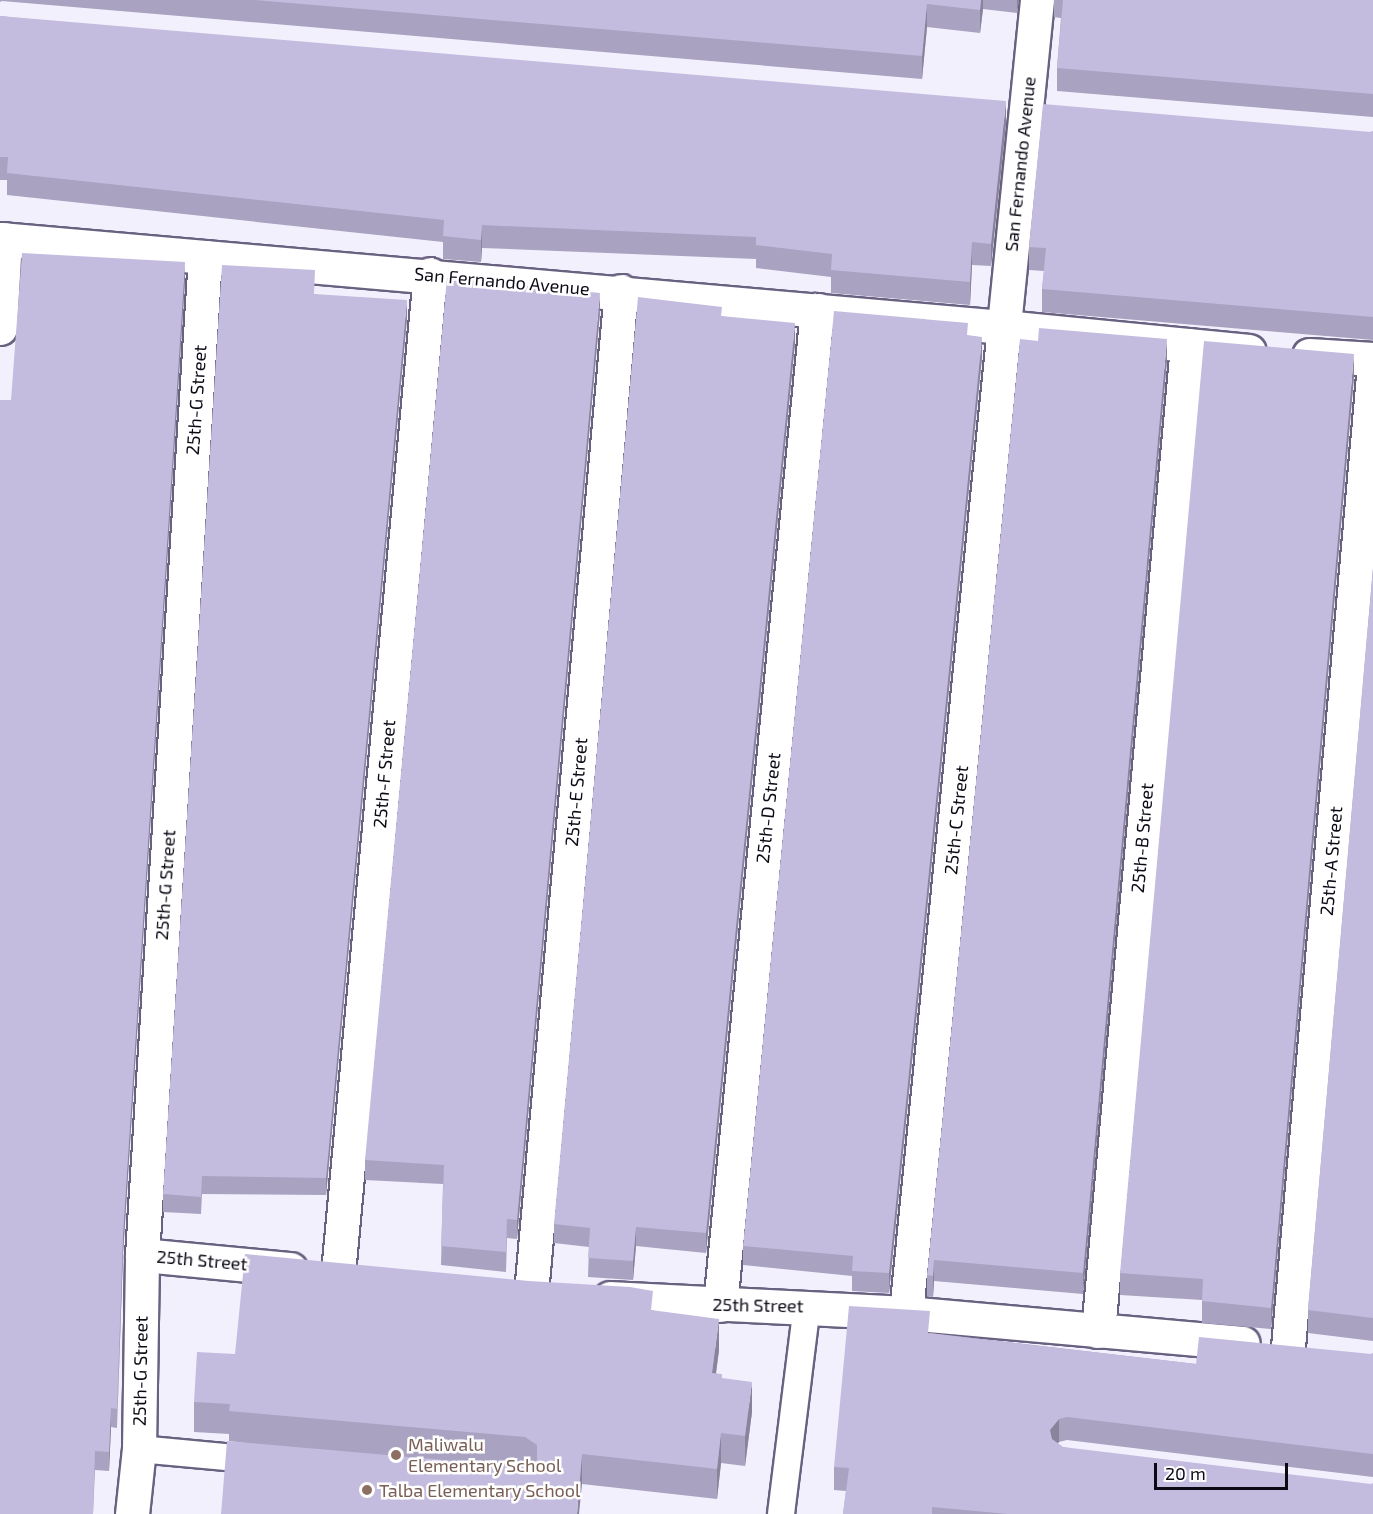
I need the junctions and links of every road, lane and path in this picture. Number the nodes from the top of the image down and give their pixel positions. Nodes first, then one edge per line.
1 (1037, 0) edge
2 (1013, 106) junction
3 (1060, 109) edge
4 (2, 239) edge
5 (205, 257) junction
6 (430, 274) junction
7 (621, 291) junction
8 (817, 310) junction
9 (1004, 327) junction
10 (0, 328) edge
11 (1186, 345) junction
12 (1373, 360) edge
13 (1373, 375) edge
14 (142, 1255) junction
15 (338, 1273) junction
16 (372, 1277) edge
17 (497, 1290) edge
18 (531, 1293) junction
19 (720, 1305) junction
20 (807, 1306) junction
21 (906, 1312) junction
22 (1098, 1331) junction
23 (1288, 1347) junction
24 (1320, 1351) edge
25 (139, 1449) junction
26 (288, 1463) edge
27 (132, 1514) edge
28 (781, 1514) edge

1 - 2 street, San Fernando Avenue
2 - 3 street
2 - 9 street, San Fernando Avenue
4 - 5 street, San Fernando Avenue
4 - 10 street
5 - 6 street, San Fernando Avenue
5 - 14 street, 25th-G Street
6 - 7 street, San Fernando Avenue
6 - 15 street, 25th-F Street
7 - 8 street, San Fernando Avenue
7 - 18 street, 25th-E Street
8 - 9 street, San Fernando Avenue
8 - 19 street, 25th-D Street
9 - 11 street, San Fernando Avenue
9 - 21 street, 25th-C Street
11 - 12 street, San Fernando Avenue
11 - 22 street, 25th-B Street
13 - 23 street, 25th-A Street
14 - 15 street, 25th Street
14 - 25 street, 25th-G Street
15 - 16 street, 25th Street
17 - 18 street, 25th Street
18 - 19 street, 25th Street
19 - 20 street, 25th Street
20 - 21 street, 25th Street
20 - 28 lane
21 - 22 street, 25th Street
22 - 23 street, 25th Street
23 - 24 street, 25th Street
25 - 26 lane
25 - 27 street, 25th-G Street

